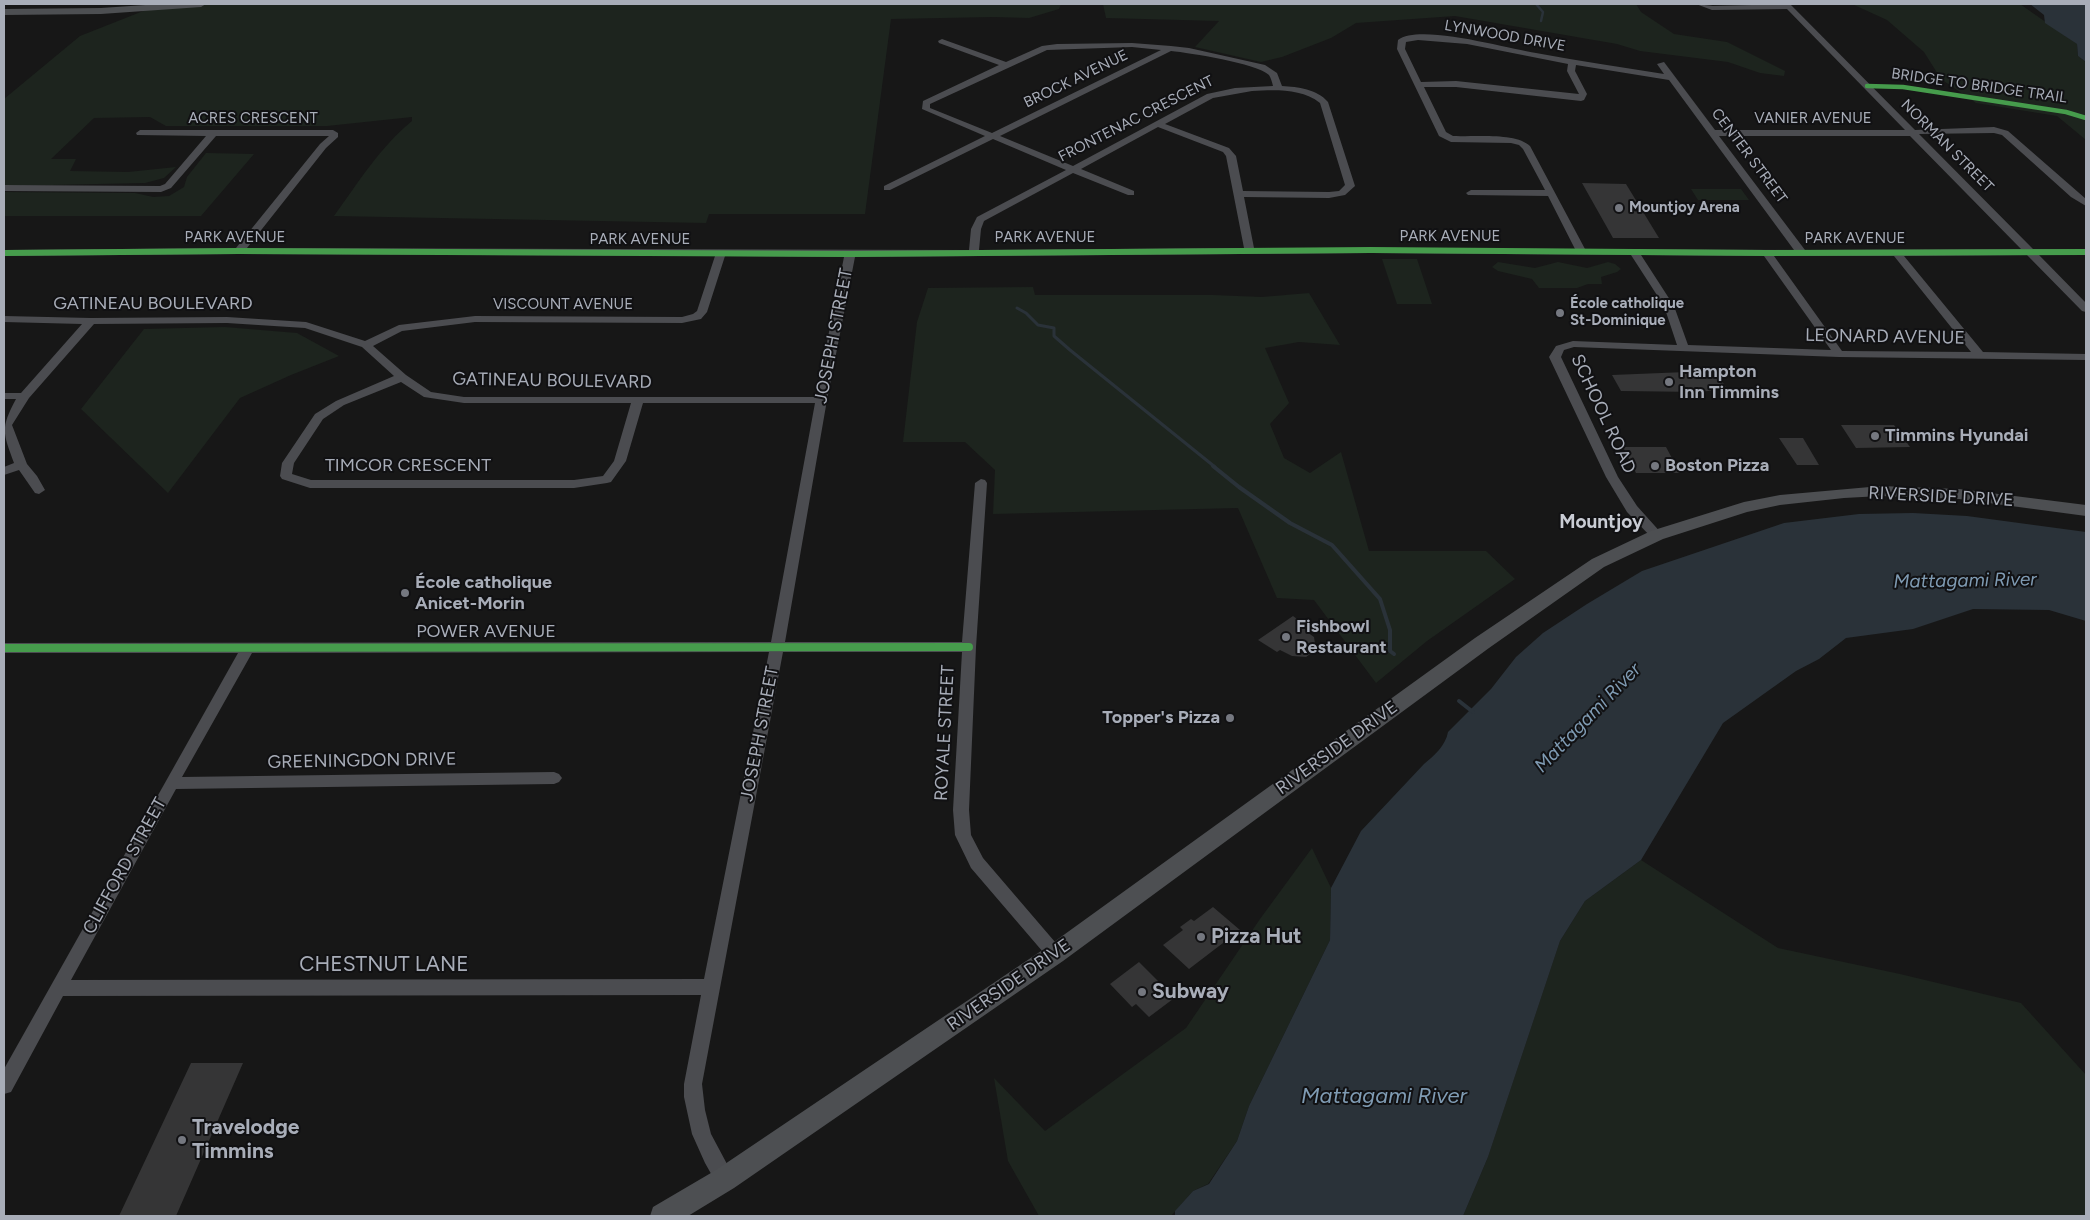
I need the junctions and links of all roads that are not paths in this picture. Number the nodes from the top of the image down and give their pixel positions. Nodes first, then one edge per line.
1 (200, 4) edge
2 (1700, 4) edge
3 (1788, 5) edge
4 (6, 12) edge
5 (942, 40) dead end
6 (1172, 48) junction
7 (1573, 62) junction
8 (1661, 64) dead end
9 (1006, 65) junction
10 (1672, 78) junction
11 (1419, 85) junction
12 (1278, 88) junction
13 (1157, 124) junction
14 (140, 133) dead end
15 (213, 133) junction
16 (1713, 133) junction
17 (1912, 133) junction
18 (992, 135) junction
19 (1072, 168) junction
20 (4, 188) edge
21 (887, 188) dead end
22 (1131, 193) dead end
23 (1471, 193) dead end
24 (1550, 193) junction
25 (1239, 194) junction
26 (2086, 203) edge
27 (239, 251) junction
28 (1250, 251) junction
29 (974, 252) junction
30 (1582, 252) junction
31 (1634, 252) junction
32 (2030, 252) junction
33 (2086, 252) edge
34 (4, 253) edge
35 (1767, 253) junction
36 (1802, 253) junction
37 (1897, 253) junction
38 (722, 254) junction
39 (850, 254) junction
40 (1907, 265) joint
41 (2086, 309) edge
42 (4, 320) edge
43 (91, 321) junction
44 (366, 345) junction
45 (1683, 347) junction
46 (1839, 354) junction
47 (1981, 357) junction
48 (2086, 357) edge
49 (402, 377) junction
50 (4, 396) edge
51 (24, 396) junction
52 (638, 400) junction
53 (820, 400) junction
54 (21, 464) junction
55 (4, 472) edge
56 (981, 483) dead end
57 (39, 490) dead end
58 (2086, 511) edge
59 (1657, 535) junction
60 (777, 647) junction
61 (969, 647) junction
62 (4, 648) edge
63 (248, 648) junction
64 (554, 778) dead end
65 (171, 783) junction
66 (1055, 954) junction
67 (711, 987) junction
68 (58, 988) junction
69 (4, 1086) edge
70 (725, 1179) junction
71 (663, 1216) edge

1 - 4 main road
2 - 3 street
3 - 17 street, NORMAN STREET
5 - 9 street
6 - 9 street
6 - 12 street
6 - 18 street, BROCK AVENUE
7 - 10 street, LYNWOOD DRIVE
7 - 11 street
7 - 11 street, LYNWOOD DRIVE
8 - 10 street, CENTER STREET
9 - 18 street
10 - 16 street, CENTER STREET
11 - 24 street, LYNWOOD DRIVE
12 - 13 street, FRONTENAC CRESCENT
12 - 25 street, FRONTENAC CRESCENT
13 - 19 street, FRONTENAC CRESCENT
13 - 25 street
14 - 15 street, ACRES CRESCENT
15 - 20 street
15 - 27 street, ACRES CRESCENT
16 - 17 street, VANIER AVENUE
16 - 36 street, CENTER STREET
17 - 26 street, VANIER AVENUE
17 - 32 street, NORMAN STREET
18 - 19 street
18 - 21 street, BROCK AVENUE
19 - 22 street
19 - 29 street, FRONTENAC CRESCENT
23 - 24 street
24 - 30 street, LYNWOOD DRIVE
25 - 28 street
27 - 34 street, PARK AVENUE
27 - 38 street, PARK AVENUE
28 - 29 street, PARK AVENUE
28 - 30 street, PARK AVENUE
29 - 39 street, PARK AVENUE
30 - 31 street, PARK AVENUE
31 - 35 street, PARK AVENUE
31 - 45 street
32 - 33 street, PARK AVENUE
32 - 37 street, PARK AVENUE
32 - 41 street, NORMAN STREET
35 - 36 street, PARK AVENUE
35 - 46 street
36 - 37 street, PARK AVENUE
37 - 40 street, PARK AVENUE
38 - 39 street, PARK AVENUE
38 - 44 street, VISCOUNT AVENUE
39 - 53 street, JOSEPH STREET
40 - 47 street
42 - 43 street, GATINEAU BOULEVARD
43 - 44 street, GATINEAU BOULEVARD
43 - 51 street
44 - 49 street, GATINEAU BOULEVARD
45 - 46 street, LEONARD AVENUE
45 - 59 street, SCHOOL ROAD
46 - 47 street, LEONARD AVENUE
47 - 48 street, LEONARD AVENUE
49 - 52 street, GATINEAU BOULEVARD
49 - 52 street, TIMCOR CRESCENT
50 - 51 street
51 - 54 street
52 - 53 street, GATINEAU BOULEVARD
53 - 60 street, JOSEPH STREET
54 - 55 street
54 - 57 street
56 - 61 street, ROYALE STREET
58 - 59 main road, RIVERSIDE DRIVE
59 - 66 main road, RIVERSIDE DRIVE
60 - 61 street, POWER AVENUE
60 - 63 street, POWER AVENUE
60 - 67 street, JOSEPH STREET
61 - 66 street, ROYALE STREET
62 - 63 street, POWER AVENUE
63 - 65 street, CLIFFORD STREET
64 - 65 street, GREENINGDON DRIVE
65 - 68 street, CLIFFORD STREET
66 - 70 main road, RIVERSIDE DRIVE
67 - 68 street, CHESTNUT LANE
67 - 70 street, JOSEPH STREET
68 - 69 street, CLIFFORD STREET
70 - 71 main road, RIVERSIDE DRIVE

